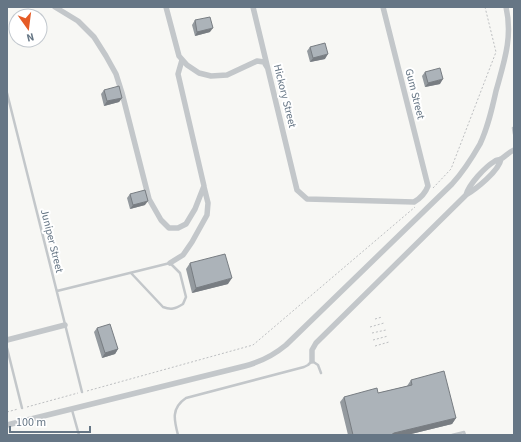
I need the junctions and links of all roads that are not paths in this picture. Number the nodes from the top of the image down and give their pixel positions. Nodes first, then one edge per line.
1 (55, 7) edge
2 (166, 7) edge
3 (253, 7) edge
4 (384, 7) edge
5 (506, 7) edge
6 (182, 60) junction
7 (268, 68) junction
8 (7, 93) edge
9 (513, 128) dead end
10 (514, 134) edge
11 (514, 150) edge
12 (204, 186) junction
13 (297, 190) joint
14 (170, 263) junction
15 (131, 273) junction
16 (57, 291) junction
17 (65, 325) junction
18 (7, 340) edge
19 (7, 348) edge
20 (312, 361) junction
21 (321, 373) dead end
22 (82, 392) road end
23 (22, 408) road end
24 (72, 409) junction
25 (7, 425) edge
26 (79, 435) edge
27 (178, 435) edge
28 (452, 435) edge
29 (465, 435) edge

1 - 12 street
2 - 6 street
3 - 7 street, Hickory Street
4 - 13 street, Gum Street
5 - 24 street
6 - 7 street
6 - 12 street
7 - 13 street, Hickory Street
8 - 16 lane, Juniper Street
9 - 10 lane
11 - 20 street
12 - 14 street
14 - 15 lane
14 - 15 lane
15 - 16 lane
16 - 17 lane, Juniper Street
17 - 18 street
17 - 22 lane, Juniper Street
19 - 23 lane
20 - 21 lane
20 - 27 lane
24 - 25 street
24 - 26 lane
28 - 29 lane

